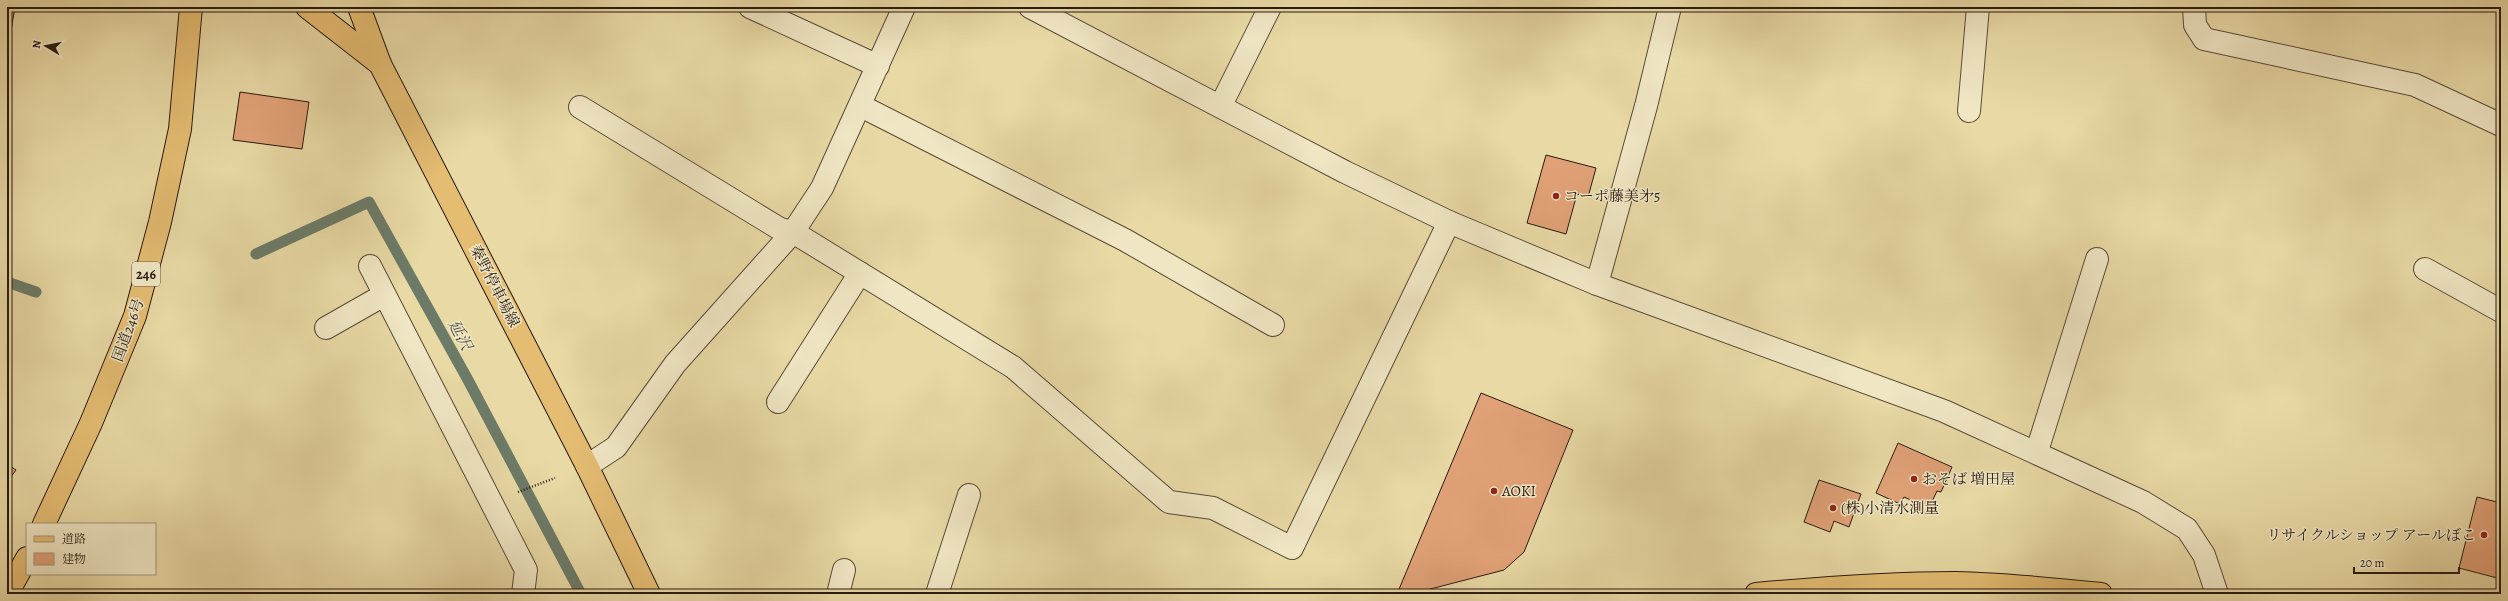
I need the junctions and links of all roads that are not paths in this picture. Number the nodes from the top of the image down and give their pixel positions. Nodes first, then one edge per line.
1 (191, 7) edge
2 (307, 7) edge
3 (359, 7) edge
4 (750, 7) edge
5 (904, 7) edge
6 (1030, 7) edge
7 (1270, 7) edge
8 (1670, 7) edge
9 (1978, 7) edge
10 (2194, 7) edge
11 (380, 64) junction
12 (878, 66) junction
13 (1221, 105) junction
14 (861, 106) junction
15 (580, 107) dead end
16 (1969, 111) dead end
17 (2501, 125) edge
18 (1448, 222) junction
19 (794, 232) junction
20 (2097, 259) dead end
21 (370, 266) dead end
22 (2425, 269) dead end
23 (860, 273) junction
24 (1596, 284) junction
25 (384, 294) junction
26 (2501, 311) edge
27 (1273, 325) dead end
28 (326, 328) dead end
29 (778, 402) dead end
30 (2037, 451) junction
31 (587, 466) junction
32 (969, 495) dead end
33 (44, 523) edge
34 (26, 560) edge
35 (844, 570) dead end
36 (2025, 590) edge
37 (8, 594) edge
38 (523, 594) edge
39 (648, 594) edge
40 (838, 594) edge
41 (937, 594) edge
42 (1756, 594) edge
43 (2101, 594) edge
44 (2217, 594) edge

1 - 33 main road, 国道246号 / 246
2 - 11 main road, 秦野停車場線
3 - 11 main road
4 - 12 street
5 - 12 street
6 - 13 street
7 - 13 street
8 - 24 street
9 - 16 street
10 - 17 street
11 - 31 main road, 秦野停車場線
12 - 14 street
13 - 18 street
14 - 19 street
14 - 27 street
15 - 19 street
18 - 23 street
18 - 24 street
19 - 23 street
19 - 31 street
20 - 30 street
21 - 25 street
22 - 26 street
23 - 29 street
24 - 30 street
25 - 28 street
25 - 38 street
30 - 44 street
31 - 39 main road, 秦野停車場線
32 - 41 street
34 - 37 main road
35 - 40 street
36 - 42 main road
36 - 43 main road

